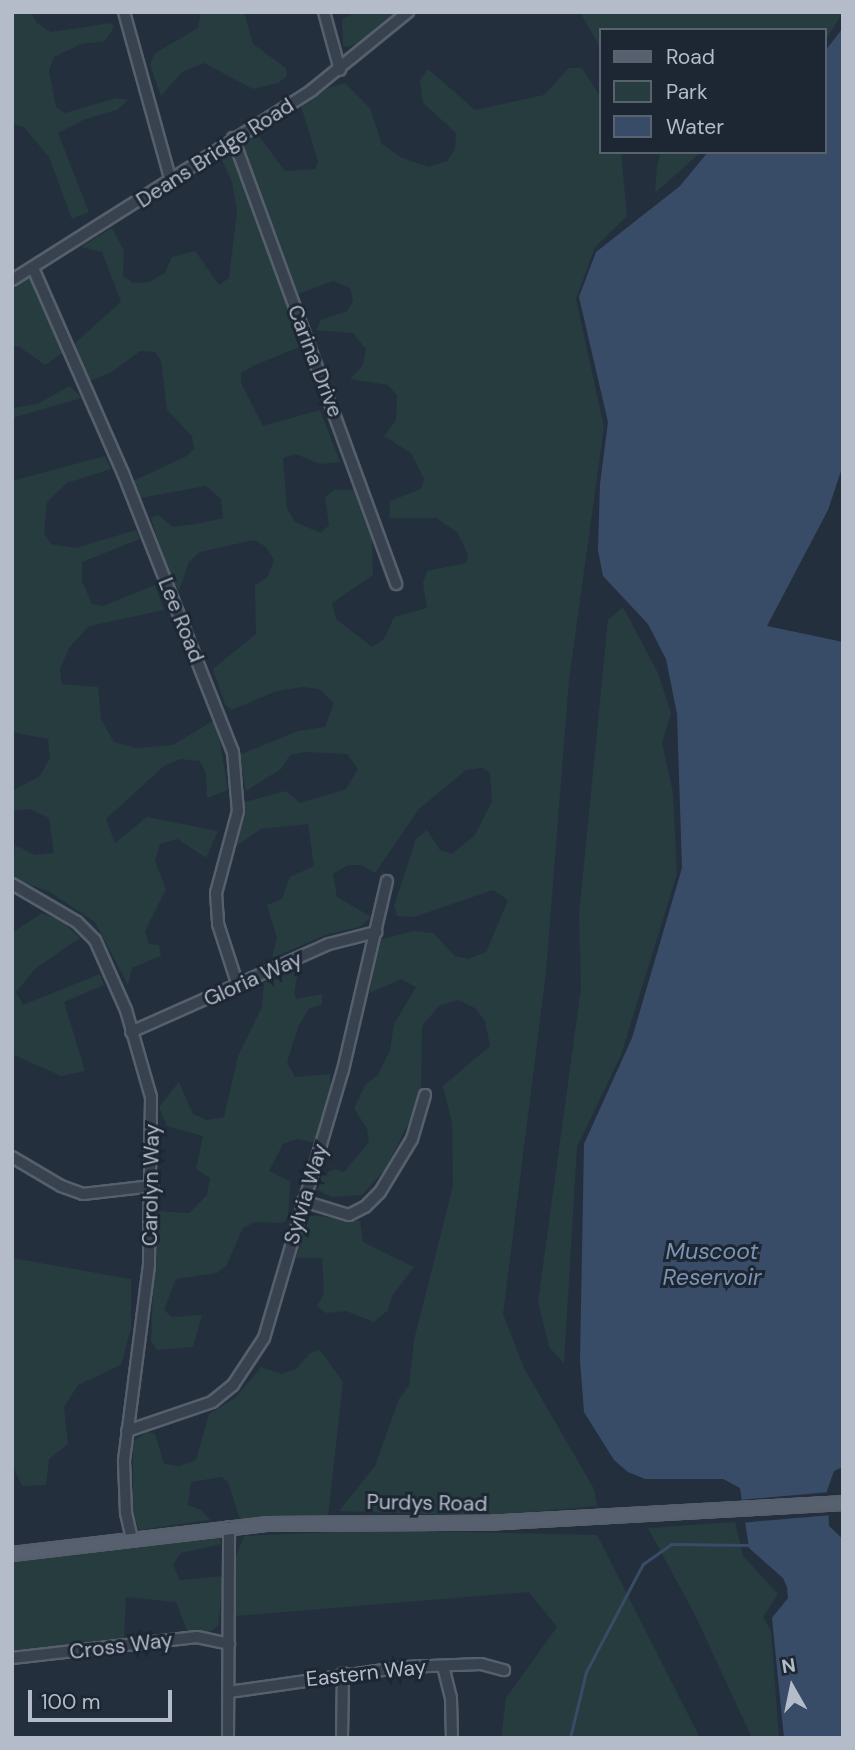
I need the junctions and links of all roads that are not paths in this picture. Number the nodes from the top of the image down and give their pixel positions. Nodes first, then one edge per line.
1 (124, 12) edge
2 (324, 12) edge
3 (408, 12) edge
4 (340, 70) junction
5 (233, 138) junction
6 (171, 182) junction
7 (33, 268) junction
8 (12, 280) edge
9 (396, 584) dead end
10 (387, 881) dead end
11 (12, 884) edge
12 (376, 932) junction
13 (237, 986) junction
14 (131, 1032) junction
15 (425, 1095) dead end
16 (12, 1157) edge
17 (153, 1186) junction
18 (303, 1201) junction
19 (127, 1431) junction
20 (843, 1503) edge
21 (229, 1527) junction
22 (132, 1539) junction
23 (12, 1554) edge
24 (229, 1644) junction
25 (12, 1658) edge
26 (443, 1666) junction
27 (504, 1670) dead end
28 (343, 1673) junction
29 (229, 1692) junction
30 (228, 1738) edge
31 (342, 1738) edge
32 (452, 1738) edge

1 - 6 street
2 - 4 street
3 - 4 street, Deans Bridge Road
4 - 5 street, Deans Bridge Road
5 - 6 street, Deans Bridge Road
5 - 9 street, Carina Drive
6 - 7 street, Deans Bridge Road
7 - 8 street, Deans Bridge Road
7 - 13 street, Lee Road
10 - 12 street, Sylvia Way
11 - 14 street, Carolyn Way
12 - 13 street, Gloria Way
12 - 18 street, Sylvia Way
13 - 14 street, Gloria Way
14 - 17 street, Carolyn Way
15 - 18 street
16 - 17 street
17 - 19 street, Carolyn Way
18 - 19 street, Sylvia Way
19 - 22 street, Carolyn Way
20 - 21 main road, Purdys Road
21 - 22 main road, Purdys Road
21 - 24 street
22 - 23 main road, Purdys Road
24 - 25 street, Cross Way
24 - 29 street
26 - 27 street, Eastern Way
26 - 28 street, Eastern Way
26 - 32 street
28 - 29 street, Eastern Way
28 - 31 street
29 - 30 street

